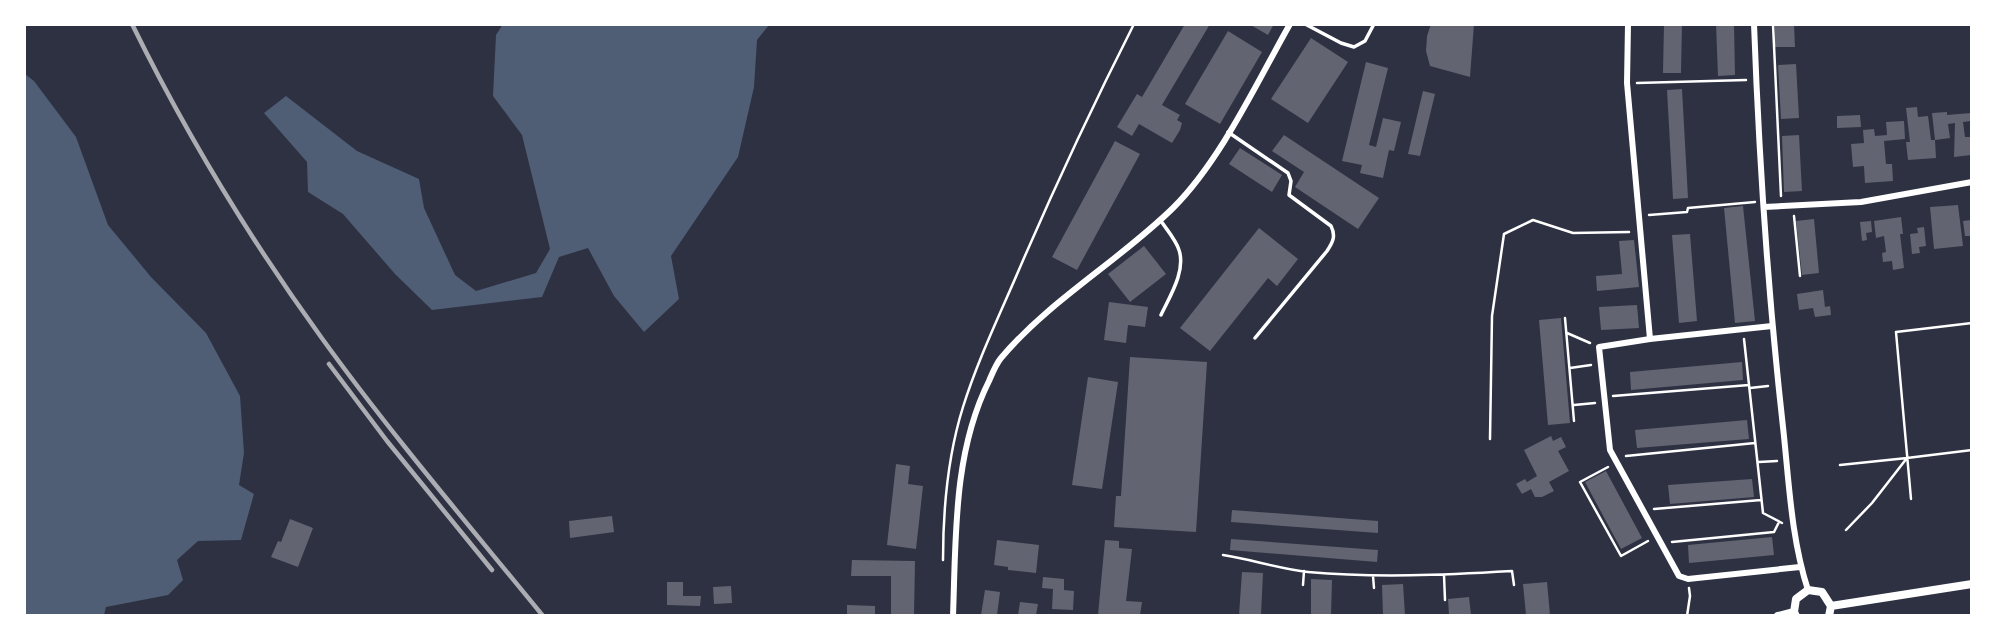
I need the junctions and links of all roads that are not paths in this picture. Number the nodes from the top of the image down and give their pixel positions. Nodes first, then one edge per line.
1 (1290, 24) edge
2 (1305, 24) edge
3 (1374, 24) edge
4 (1628, 24) edge
5 (1754, 24) edge
6 (1228, 132) junction
7 (1972, 182) edge
8 (1764, 204) junction
9 (1160, 219) junction
10 (1161, 315) dead end
11 (1772, 326) junction
12 (1255, 338) dead end
13 (1650, 339) junction
14 (1800, 567) junction
15 (1972, 584) edge
16 (1808, 590) junction
17 (1831, 606) junction
18 (1795, 613) edge
19 (953, 615) edge
20 (1778, 615) edge
21 (1829, 615) edge

1 - 6 street
2 - 3 lane
4 - 13 street
5 - 8 street
6 - 9 street
6 - 12 lane
7 - 8 street
8 - 11 street
9 - 10 lane
9 - 19 street
11 - 13 street
11 - 14 street
13 - 14 street
14 - 16 street
15 - 17 street
16 - 17 street
16 - 18 street
17 - 21 street
18 - 20 street

